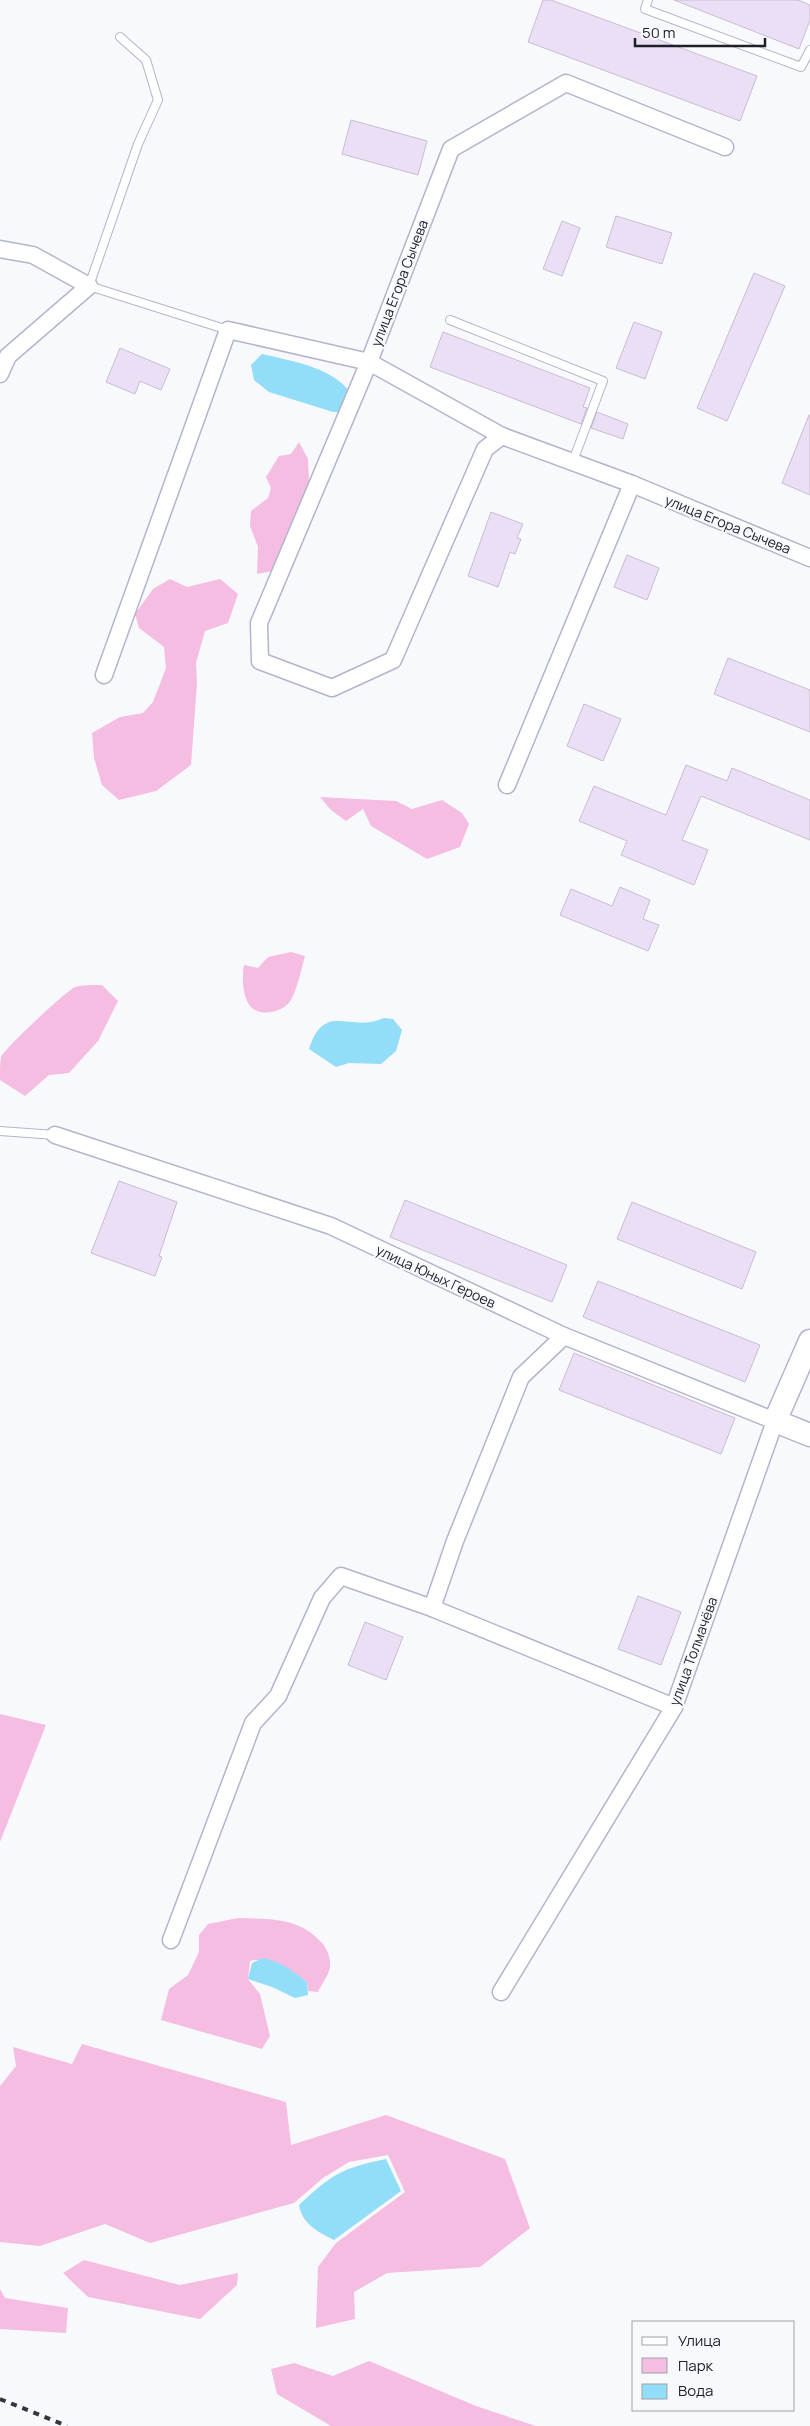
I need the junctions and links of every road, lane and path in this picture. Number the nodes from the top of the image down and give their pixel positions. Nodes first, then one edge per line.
1 (648, 0) edge
2 (120, 37) dead end
3 (810, 50) edge
4 (725, 147) dead end
5 (0, 248) edge
6 (89, 286) junction
7 (450, 320) dead end
8 (228, 330) junction
9 (369, 362) junction
10 (0, 374) edge
11 (502, 436) junction
12 (572, 461) junction
13 (632, 484) junction
14 (810, 558) edge
15 (104, 675) dead end
16 (507, 785) dead end
17 (0, 1131) edge
18 (55, 1135) joint
19 (564, 1336) junction
20 (810, 1341) edge
21 (775, 1421) junction
22 (810, 1435) edge
23 (432, 1608) junction
24 (674, 1707) junction
25 (171, 1940) dead end
26 (501, 1992) dead end

1 - 3 lane
2 - 6 lane
4 - 9 street, улица Егора Сычева
5 - 6 street
6 - 8 lane
6 - 10 street
7 - 12 lane
8 - 9 street
8 - 15 street
9 - 11 street, улица Егора Сычева
9 - 11 street
11 - 12 street, улица Егора Сычева
12 - 13 street, улица Егора Сычева
13 - 14 street, улица Егора Сычева
13 - 16 street
17 - 18 lane
18 - 19 street, улица Юных Героев
19 - 21 street, улица Юных Героев
19 - 23 street
20 - 21 street, улица Толмачёва
21 - 22 street, улица Юных Героев
21 - 24 street, улица Толмачёва
23 - 24 street
23 - 25 street
24 - 26 street, улица Толмачёва

